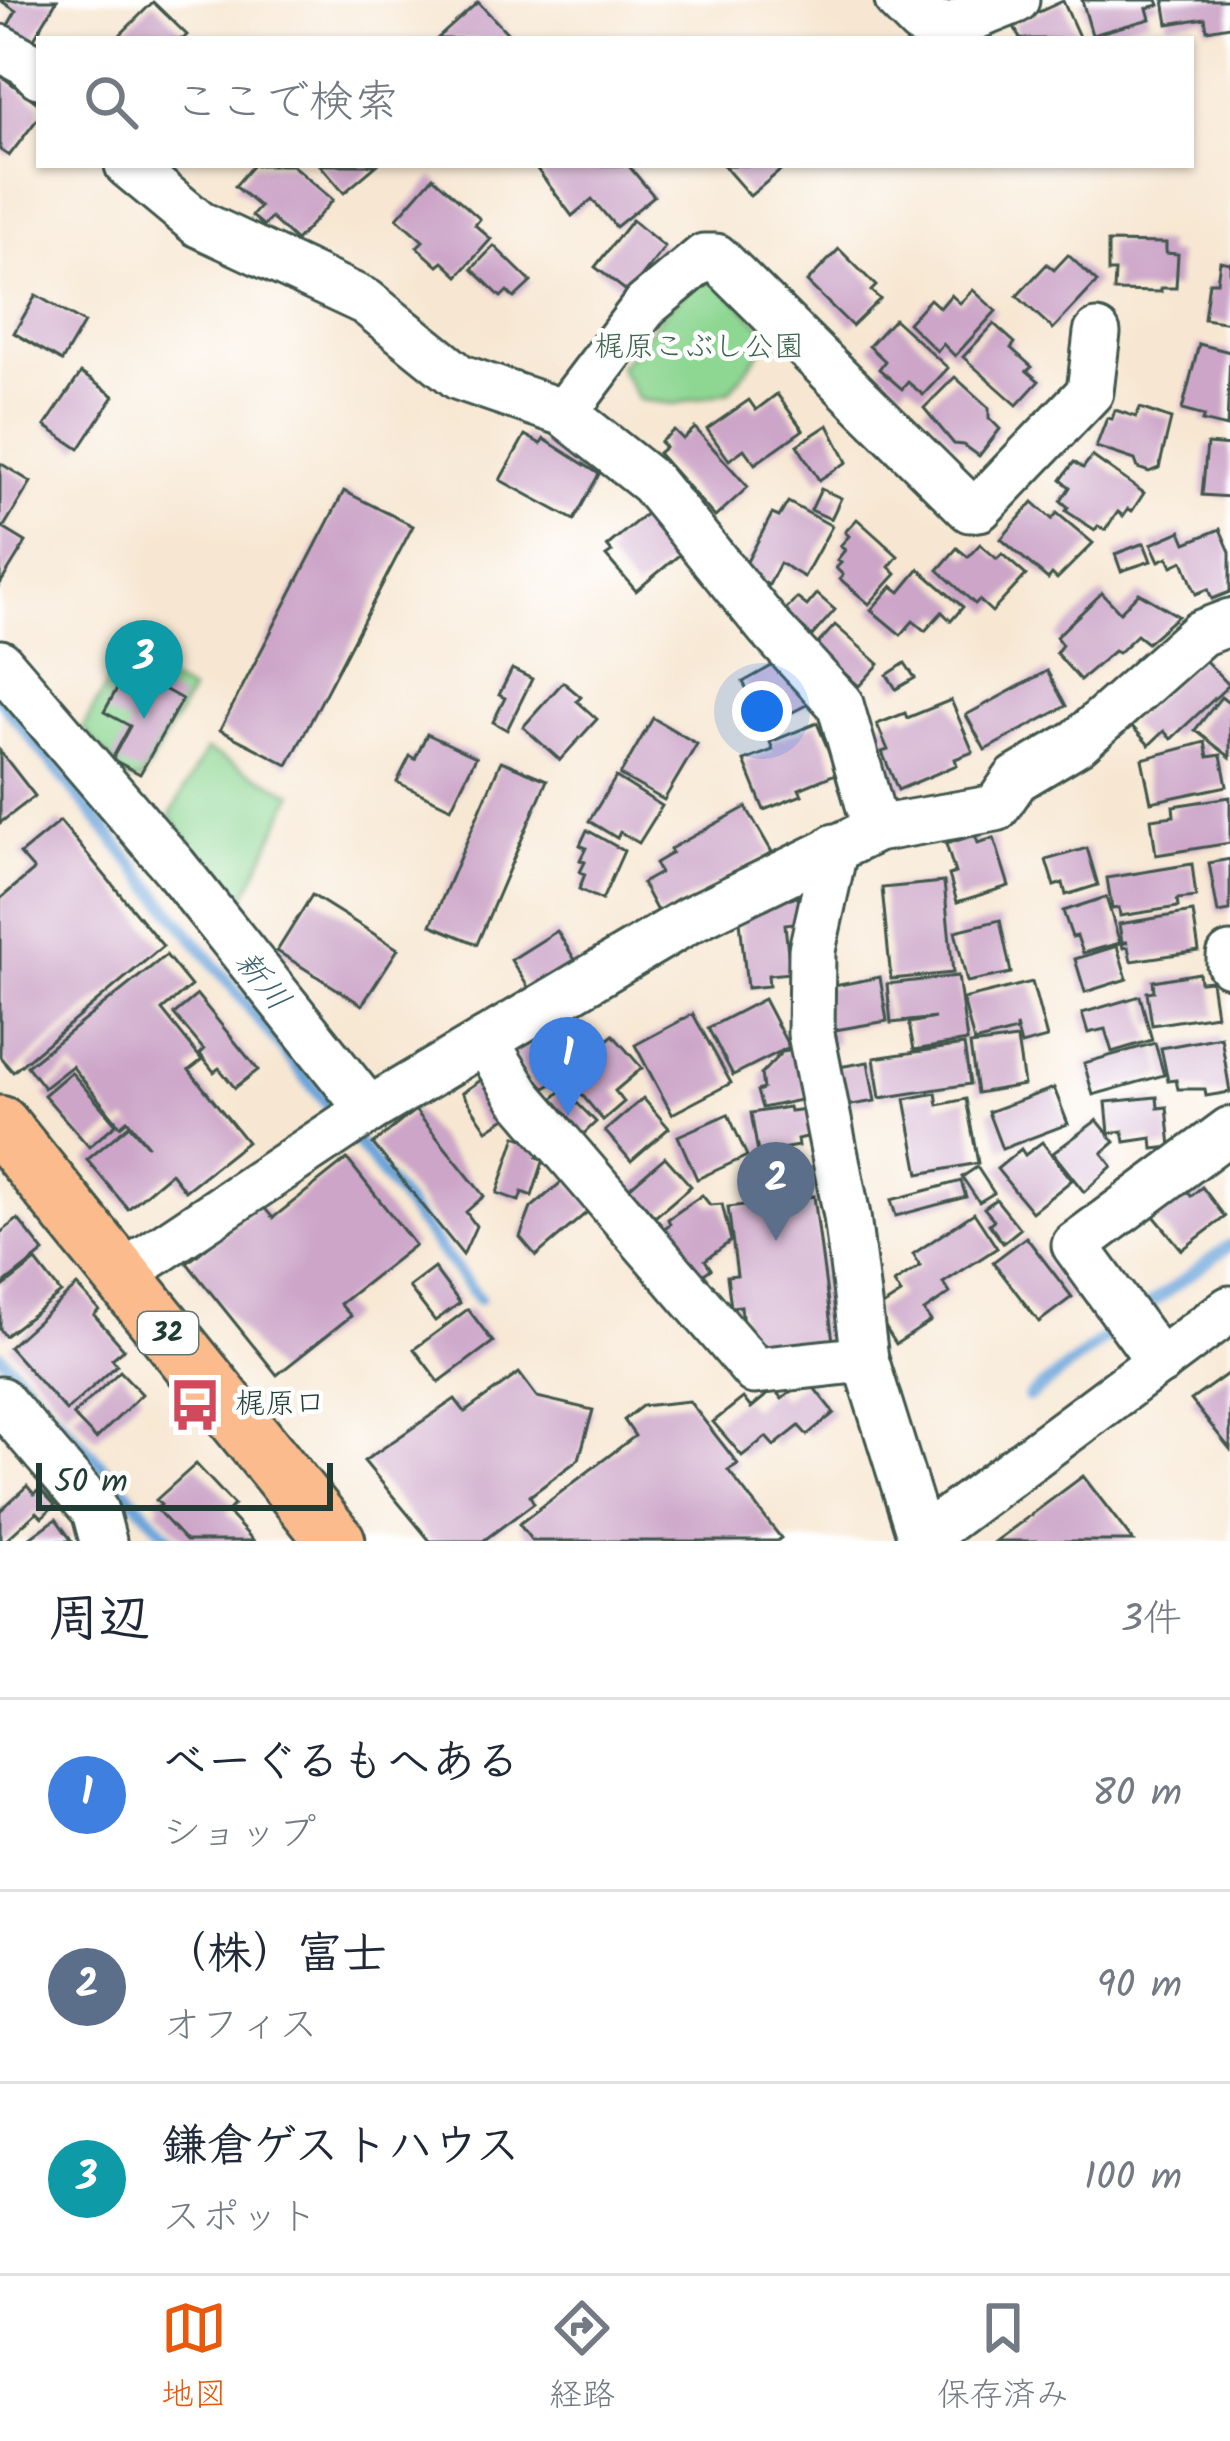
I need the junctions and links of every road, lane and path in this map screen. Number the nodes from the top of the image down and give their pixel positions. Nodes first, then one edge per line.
1 (898, 0) edge
2 (1016, 0) edge
3 (0, 48) edge
4 (36, 72) edge
5 (132, 168) edge
6 (1097, 333) dead end
7 (564, 413) junction
8 (1230, 622) edge
9 (0, 663) edge
10 (855, 838) junction
11 (485, 1041) junction
12 (370, 1110) junction
13 (0, 1125) edge
14 (1230, 1130) edge
15 (123, 1274) junction
16 (1230, 1309) edge
17 (866, 1359) junction
18 (1160, 1362) junction
19 (0, 1400) edge
20 (921, 1540) edge
21 (103, 1541) edge
22 (336, 1541) edge

1 - 2 street
3 - 4 street
5 - 7 street
6 - 7 street
7 - 10 street
8 - 10 street
9 - 12 street
10 - 11 street
10 - 17 street
11 - 12 street
11 - 17 street
12 - 15 street
13 - 15 main road, 32
14 - 18 street
15 - 22 main road, 32
16 - 18 street
17 - 20 street
18 - 20 street
19 - 21 street

